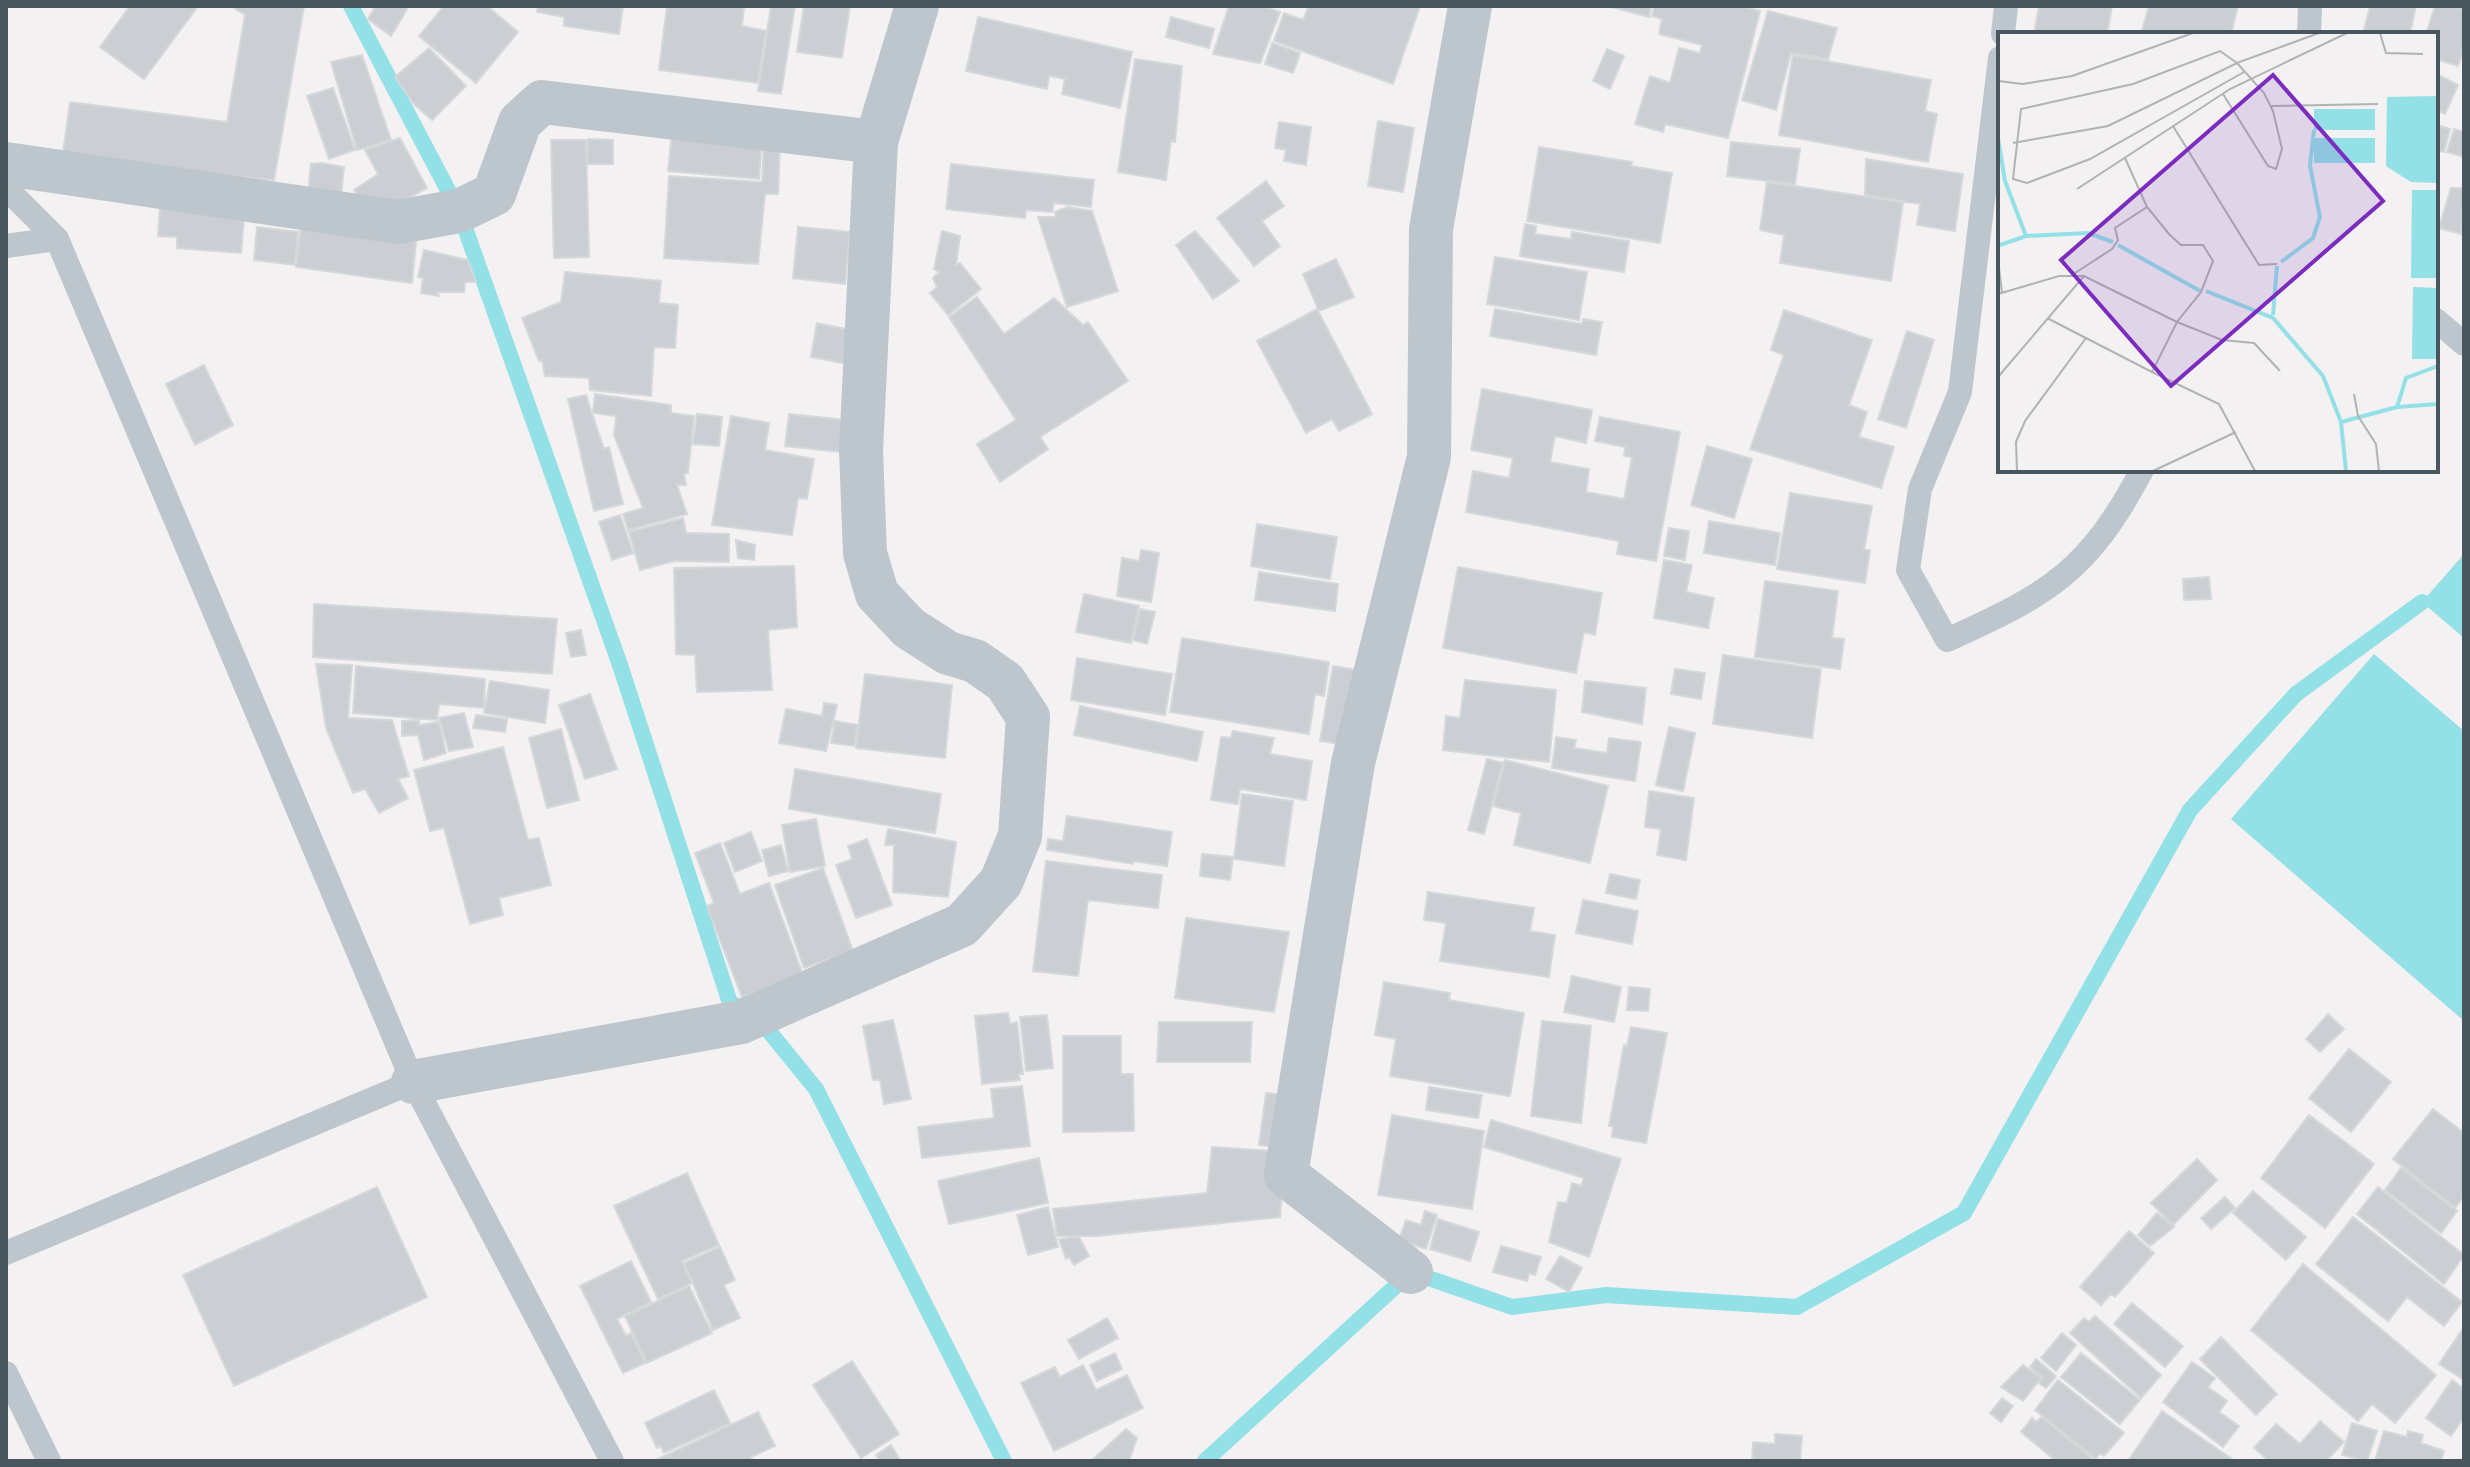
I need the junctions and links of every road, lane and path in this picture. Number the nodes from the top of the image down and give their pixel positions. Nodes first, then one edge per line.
1 (917, 6) edge
2 (1470, 6) edge
3 (2006, 6) edge
4 (2310, 6) edge
5 (2003, 32) edge
6 (2309, 32) edge
7 (1998, 75) edge
8 (876, 142) junction
9 (6, 164) edge
10 (6, 188) edge
11 (57, 239) junction
12 (6, 246) edge
13 (2438, 322) edge
14 (2464, 344) edge
15 (2141, 472) edge
16 (413, 1082) junction
17 (6, 1253) edge
18 (1411, 1272) dead end
19 (6, 1373) edge
20 (49, 1461) edge
21 (612, 1461) edge

1 - 8 street
2 - 18 street
3 - 5 lane
4 - 6 lane
7 - 15 lane
8 - 9 street
8 - 16 street
10 - 11 lane
11 - 12 lane
11 - 16 lane
13 - 14 lane
16 - 17 lane
16 - 21 lane
19 - 20 lane

